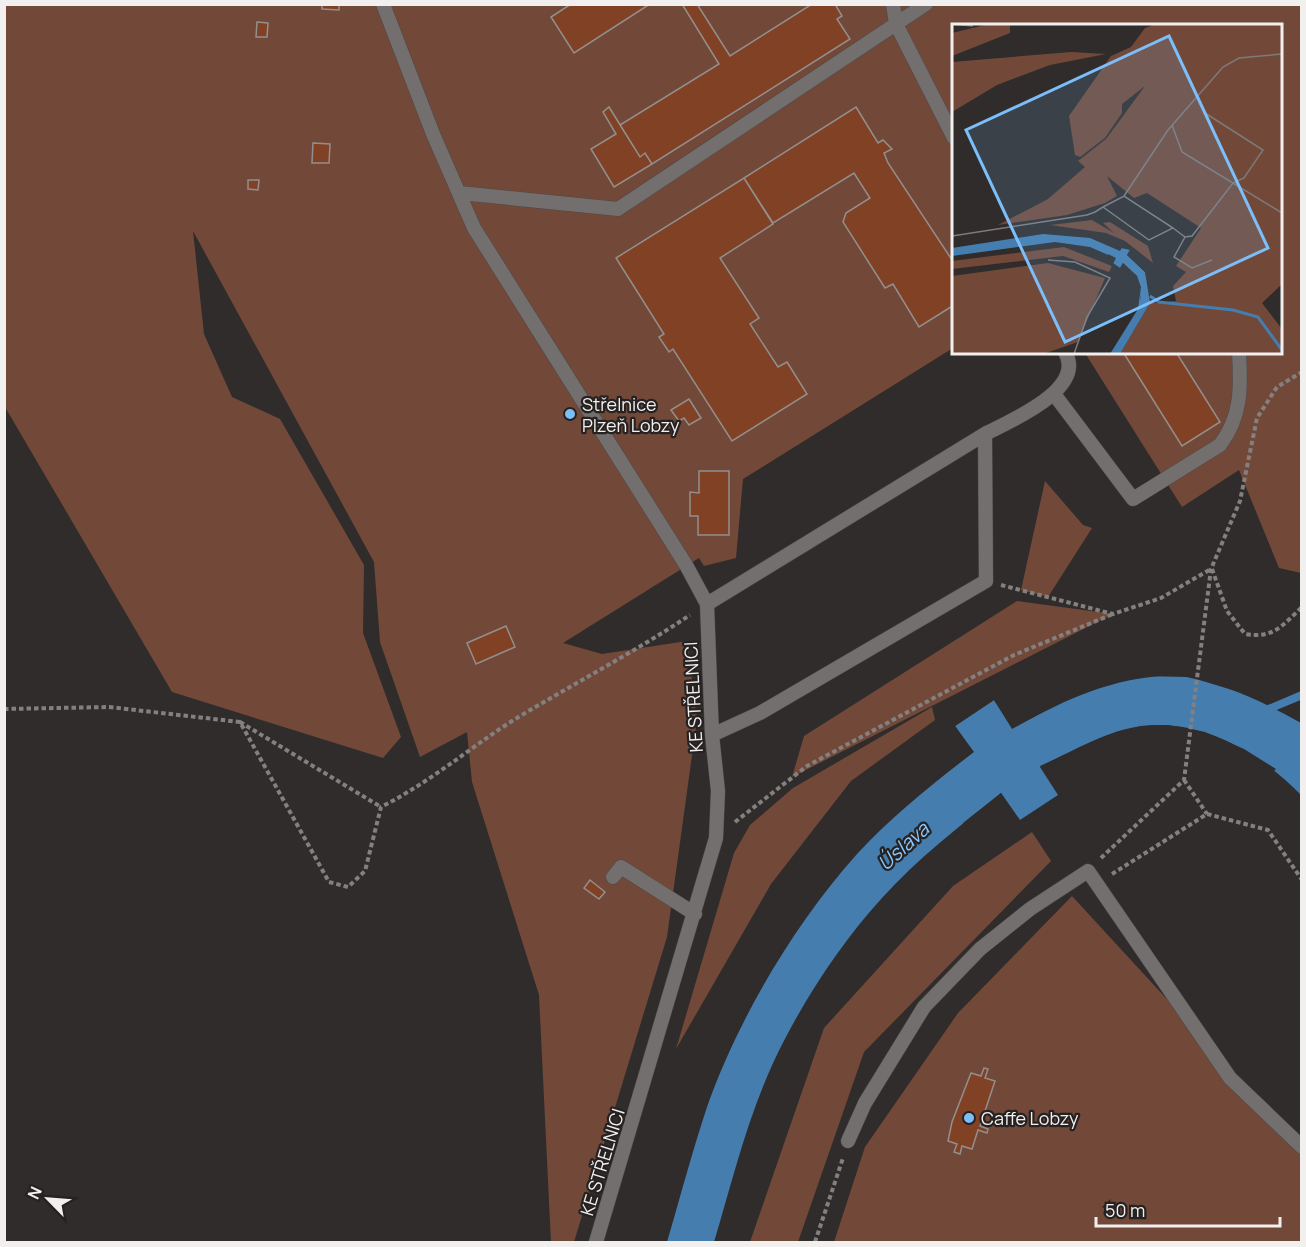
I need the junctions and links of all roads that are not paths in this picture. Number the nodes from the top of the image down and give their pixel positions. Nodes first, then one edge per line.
1 (383, 4) edge
2 (893, 4) edge
3 (926, 4) edge
4 (896, 24) junction
5 (952, 134) edge
6 (460, 193) junction
7 (1066, 354) edge
8 (1239, 354) edge
9 (1054, 394) junction
10 (985, 434) junction
11 (707, 604) junction
12 (711, 735) junction
13 (613, 877) dead end
14 (694, 914) junction
15 (848, 1141) road end
16 (1302, 1147) edge
17 (597, 1242) edge

1 - 6 lane
2 - 4 lane
3 - 4 lane
4 - 5 lane
4 - 6 lane
6 - 11 lane
7 - 9 lane
8 - 9 lane
9 - 10 lane
10 - 11 lane
10 - 12 lane
11 - 12 lane, KE STŘELNICI
12 - 14 lane, KE STŘELNICI
13 - 14 lane
14 - 17 lane, KE STŘELNICI
15 - 16 lane

